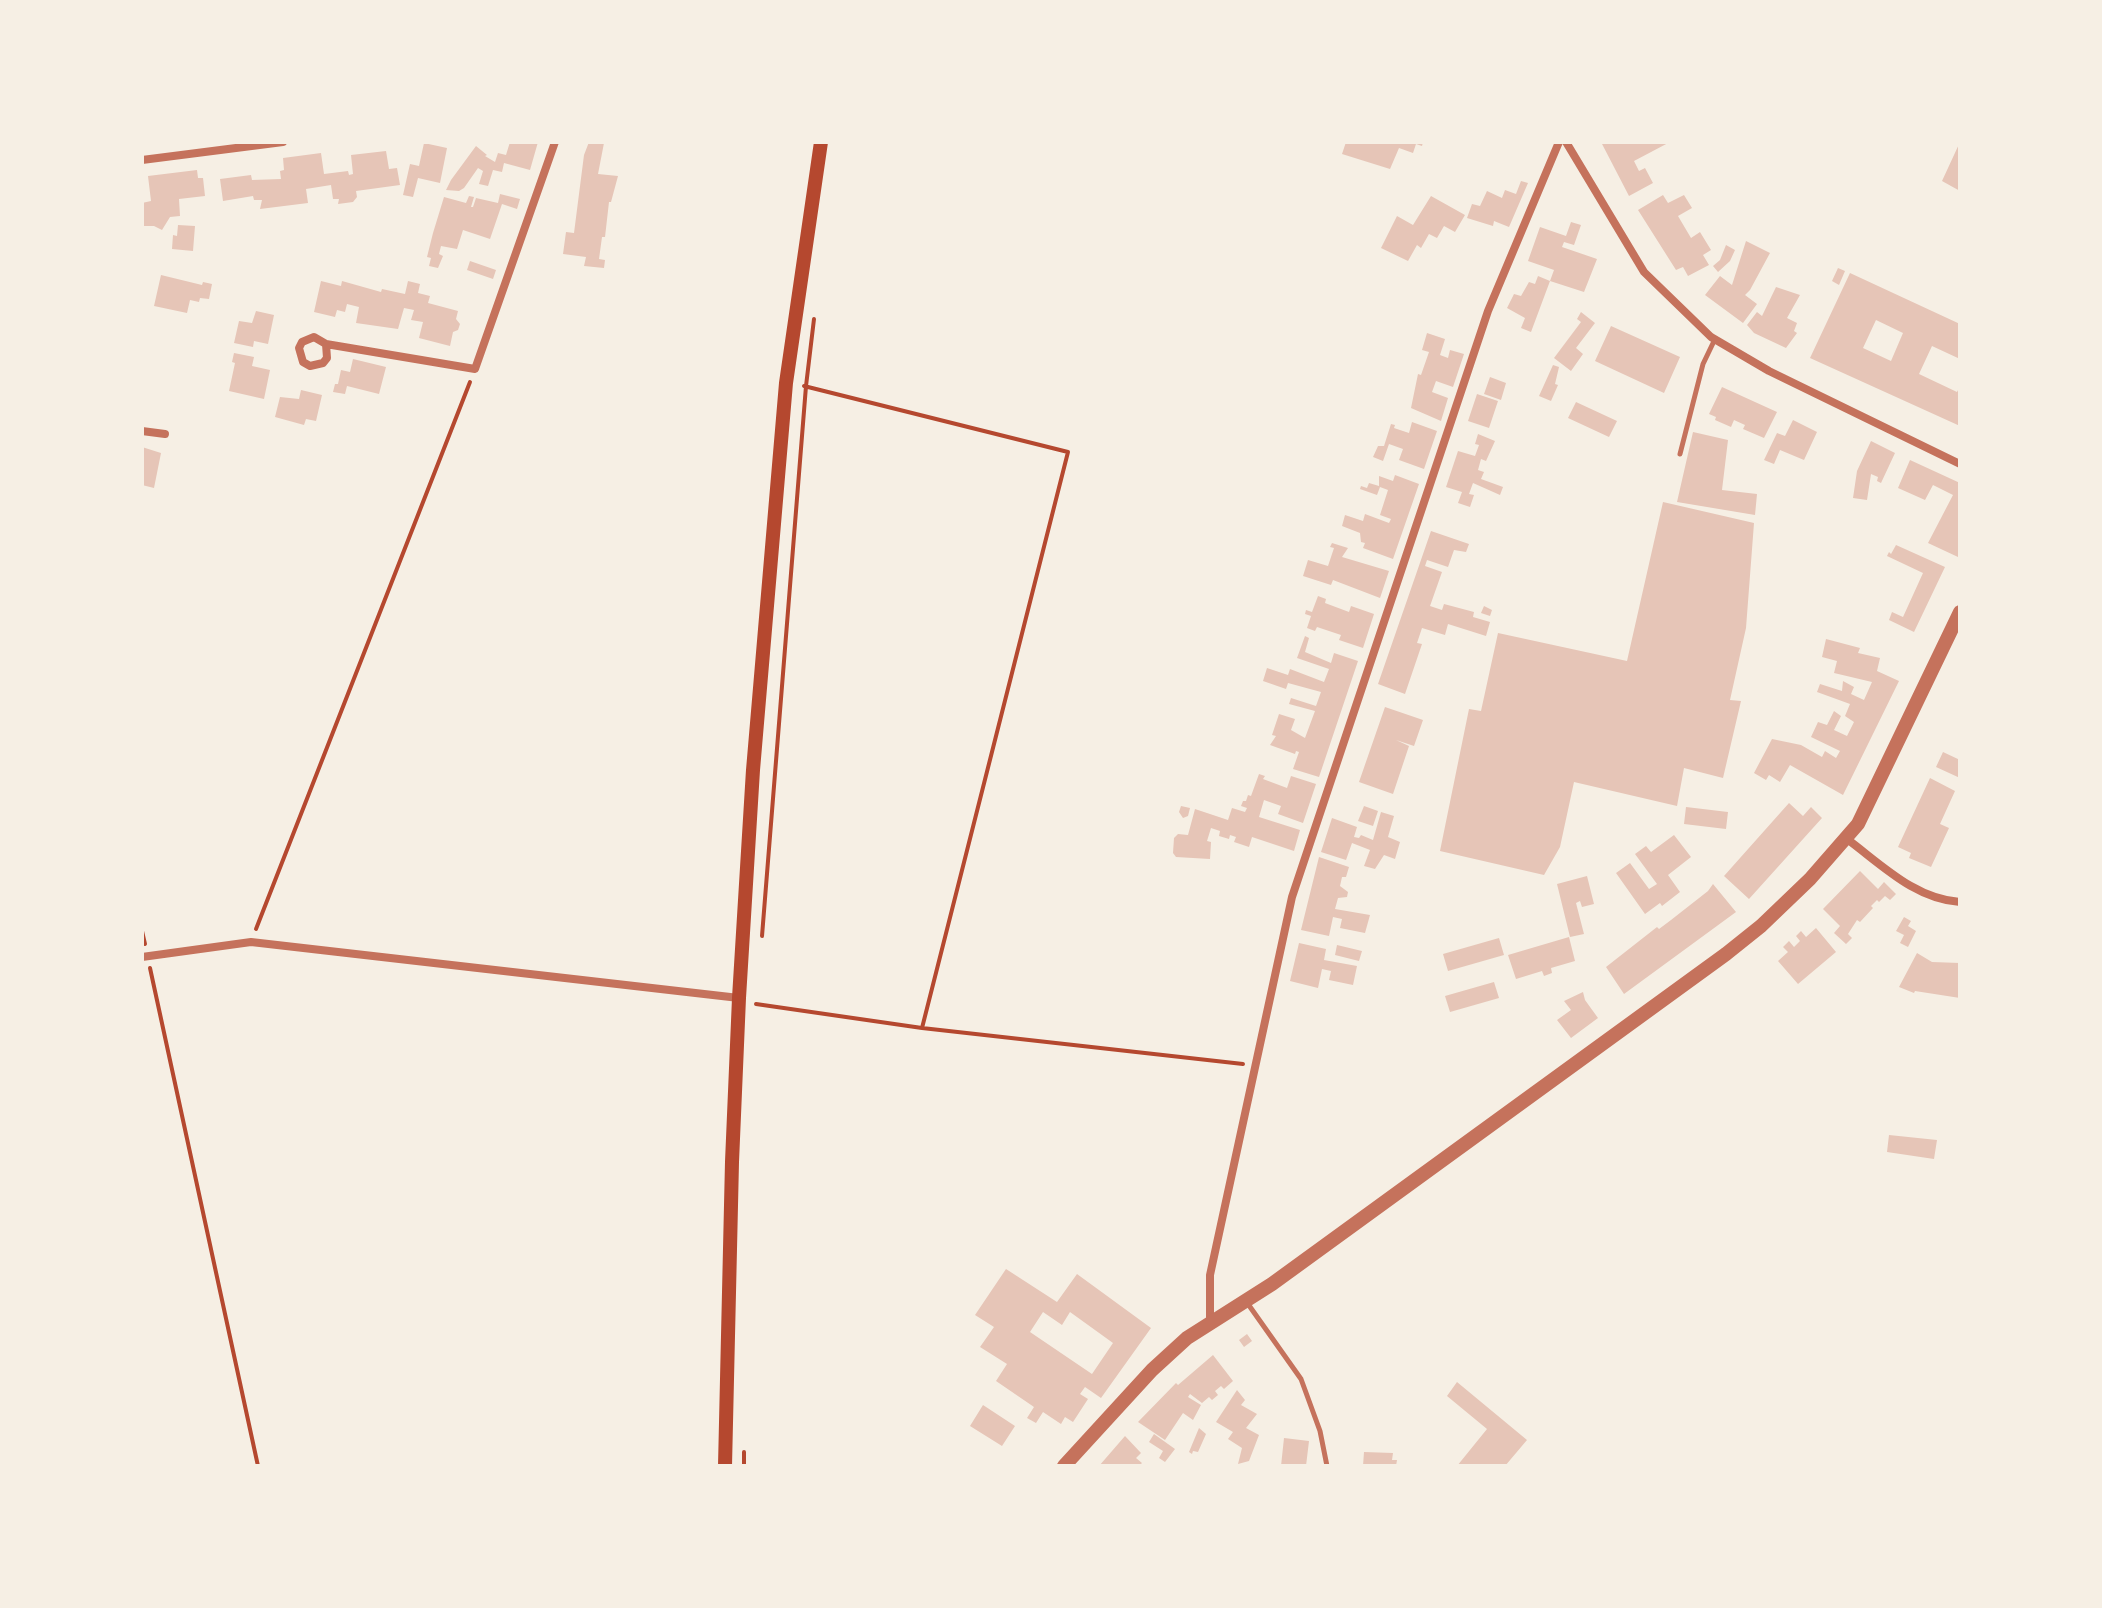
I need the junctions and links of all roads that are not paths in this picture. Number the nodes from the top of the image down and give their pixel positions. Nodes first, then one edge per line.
1 (283, 142) edge
2 (555, 142) edge
3 (821, 142) edge
4 (1559, 142) edge
5 (1566, 142) edge
6 (142, 160) edge
7 (1715, 339) junction
8 (326, 344) dead end
9 (142, 431) edge
10 (165, 434) dead end
11 (1680, 454) dead end
12 (1960, 464) edge
13 (1960, 612) edge
14 (1847, 839) junction
15 (1960, 902) edge
16 (145, 956) edge
17 (739, 998) junction
18 (1246, 1302) junction
19 (1210, 1322) junction
20 (725, 1466) edge
21 (1064, 1466) edge
22 (1327, 1466) edge

1 - 6 street
2 - 8 street
3 - 17 main road
4 - 19 street
5 - 7 street
7 - 11 lane
7 - 12 street
9 - 10 street
13 - 14 street
14 - 15 street
14 - 18 street
16 - 17 street
17 - 20 main road
18 - 19 street
18 - 22 lane
19 - 21 street

